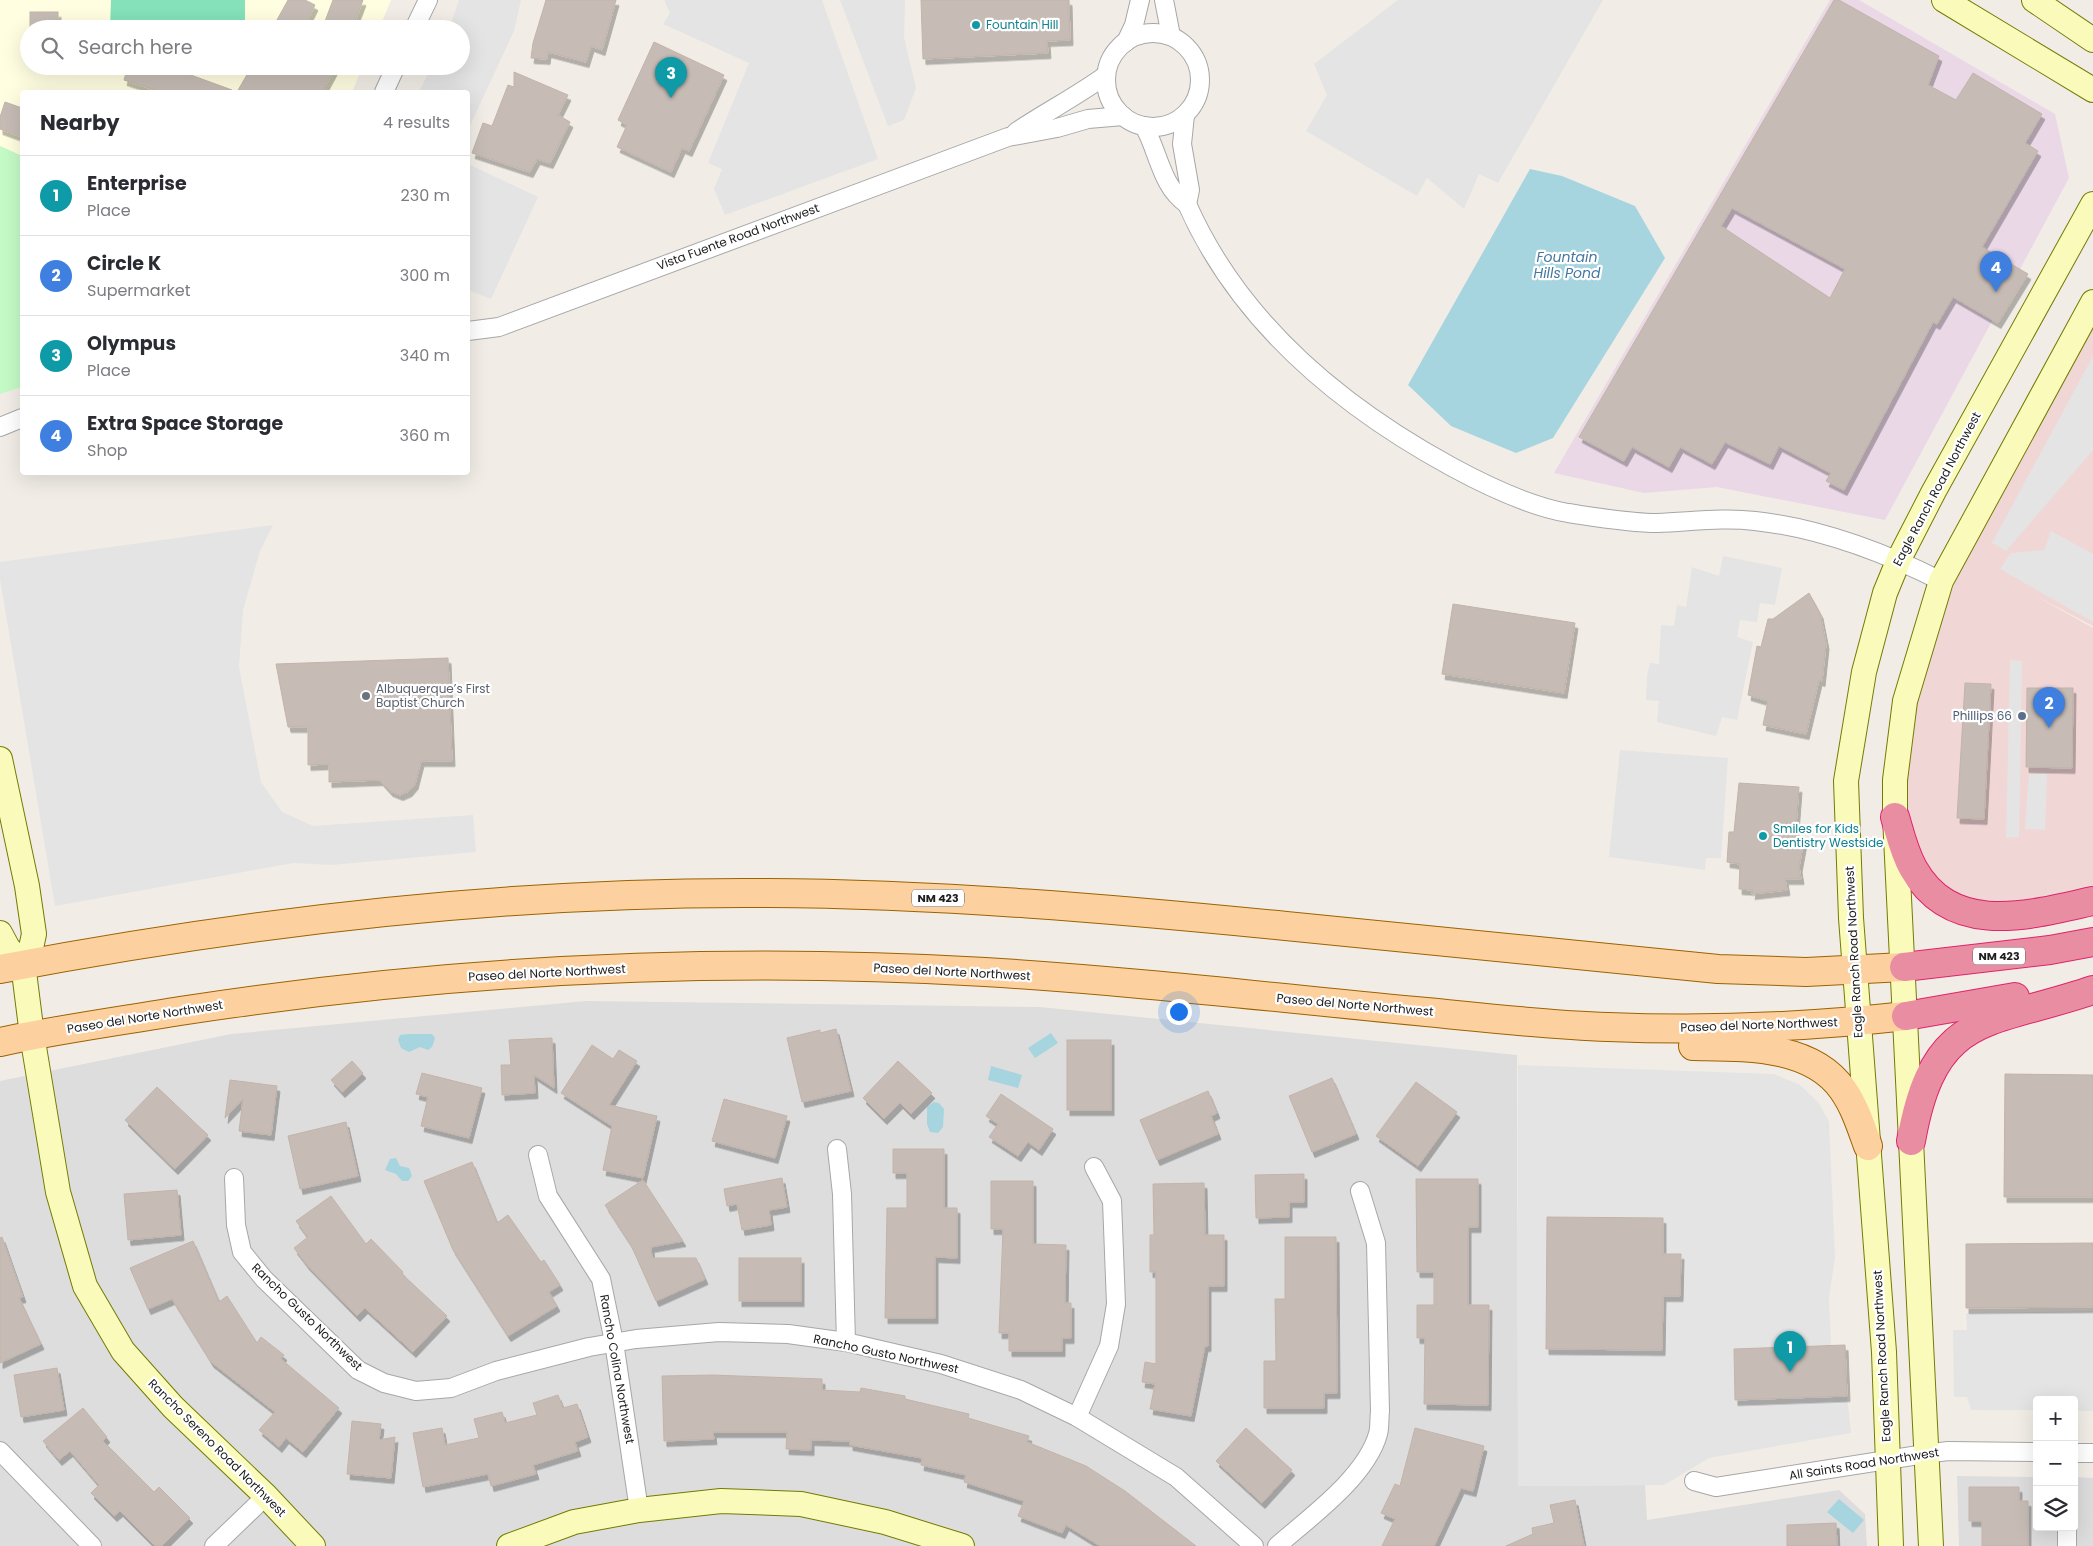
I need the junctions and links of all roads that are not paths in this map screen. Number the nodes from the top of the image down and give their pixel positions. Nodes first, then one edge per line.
1 (428, 0) edge
2 (1140, 0) edge
3 (1164, 0) edge
4 (1944, 0) edge
5 (2034, 0) edge
6 (418, 20) edge
7 (1171, 36) junction
8 (2093, 40) edge
9 (1126, 42) junction
10 (392, 75) edge
11 (1106, 75) junction
12 (385, 90) edge
13 (2093, 90) edge
14 (1185, 115) junction
15 (1123, 116) junction
16 (1144, 126) junction
17 (1008, 137) junction
18 (1187, 204) junction
19 (2093, 204) edge
20 (2093, 302) edge
21 (470, 331) edge
22 (20, 419) edge
23 (0, 427) edge
24 (1899, 559) junction
25 (1941, 580) junction
26 (0, 759) edge
27 (1895, 817) junction
28 (2093, 901) edge
29 (0, 933) edge
30 (2093, 942) edge
31 (11, 966) edge
32 (1904, 967) junction
33 (1854, 971) junction
34 (2093, 981) edge
35 (2093, 990) edge
36 (1906, 1016) junction
37 (1858, 1021) junction
38 (1534, 1022) junction
39 (32, 1035) junction
40 (0, 1042) edge
41 (1911, 1141) junction
42 (1868, 1146) junction
43 (837, 1148) dead end
44 (538, 1155) dead end
45 (1094, 1167) dead end
46 (234, 1178) dead end
47 (1360, 1191) dead end
48 (614, 1342) junction
49 (846, 1342) junction
50 (1077, 1417) junction
51 (0, 1451) edge
52 (2033, 1452) edge
53 (2078, 1453) edge
54 (2093, 1453) edge
55 (1925, 1454) junction
56 (1887, 1460) junction
57 (1694, 1481) dead end
58 (266, 1496) junction
59 (639, 1510) junction
60 (2067, 1531) edge
61 (92, 1546) edge
62 (214, 1546) edge
63 (313, 1546) edge
64 (509, 1546) edge
65 (962, 1546) edge
66 (1254, 1546) edge
67 (1277, 1546) edge
68 (1891, 1546) edge
69 (1931, 1546) edge
70 (2067, 1546) edge

1 - 6 street
2 - 9 street
3 - 7 street
4 - 13 street
5 - 8 street
7 - 9 street
7 - 14 street
9 - 11 street
10 - 12 street
11 - 15 street
11 - 17 street, Vista Fuente Road Northwest
14 - 16 street
14 - 18 street
15 - 16 street
15 - 17 street, Vista Fuente Road Northwest
16 - 18 street
17 - 21 street, Vista Fuente Road Northwest
18 - 24 street
19 - 24 street, Eagle Ranch Road Northwest
20 - 25 street
22 - 23 street
24 - 25 street
24 - 33 street, Eagle Ranch Road Northwest
25 - 27 street
26 - 31 street
27 - 28 highway
27 - 32 street
29 - 31 street
30 - 32 highway, NM 423
31 - 33 main road, NM 423
31 - 39 street, Rancho Sereno Road Northwest
32 - 33 main road, NM 423
32 - 36 street
33 - 37 street, Eagle Ranch Road Northwest
34 - 36 highway
35 - 41 highway
36 - 37 main road, Paseo del Norte Northwest
36 - 41 street
37 - 38 main road, Paseo del Norte Northwest
37 - 42 street, Eagle Ranch Road Northwest
38 - 39 main road, Paseo del Norte Northwest
38 - 42 main road
39 - 40 main road, Paseo del Norte Northwest
39 - 58 street, Rancho Sereno Road Northwest
41 - 55 street
42 - 56 street, Eagle Ranch Road Northwest
43 - 49 street
44 - 48 street, Rancho Colina Northwest
45 - 50 street
46 - 48 street, Rancho Gusto Northwest
47 - 67 street
48 - 49 street, Rancho Gusto Northwest
48 - 59 street, Rancho Colina Northwest
49 - 50 street, Rancho Gusto Northwest
50 - 66 street, Rancho Gusto Northwest
51 - 61 street
52 - 55 street, All Saints Road Northwest
53 - 54 street
55 - 56 street, All Saints Road Northwest
55 - 69 street
56 - 57 street, All Saints Road Northwest
56 - 68 street, Eagle Ranch Road Northwest
58 - 62 street
58 - 63 street, Rancho Sereno Road Northwest
59 - 64 street
59 - 65 street
60 - 70 street

